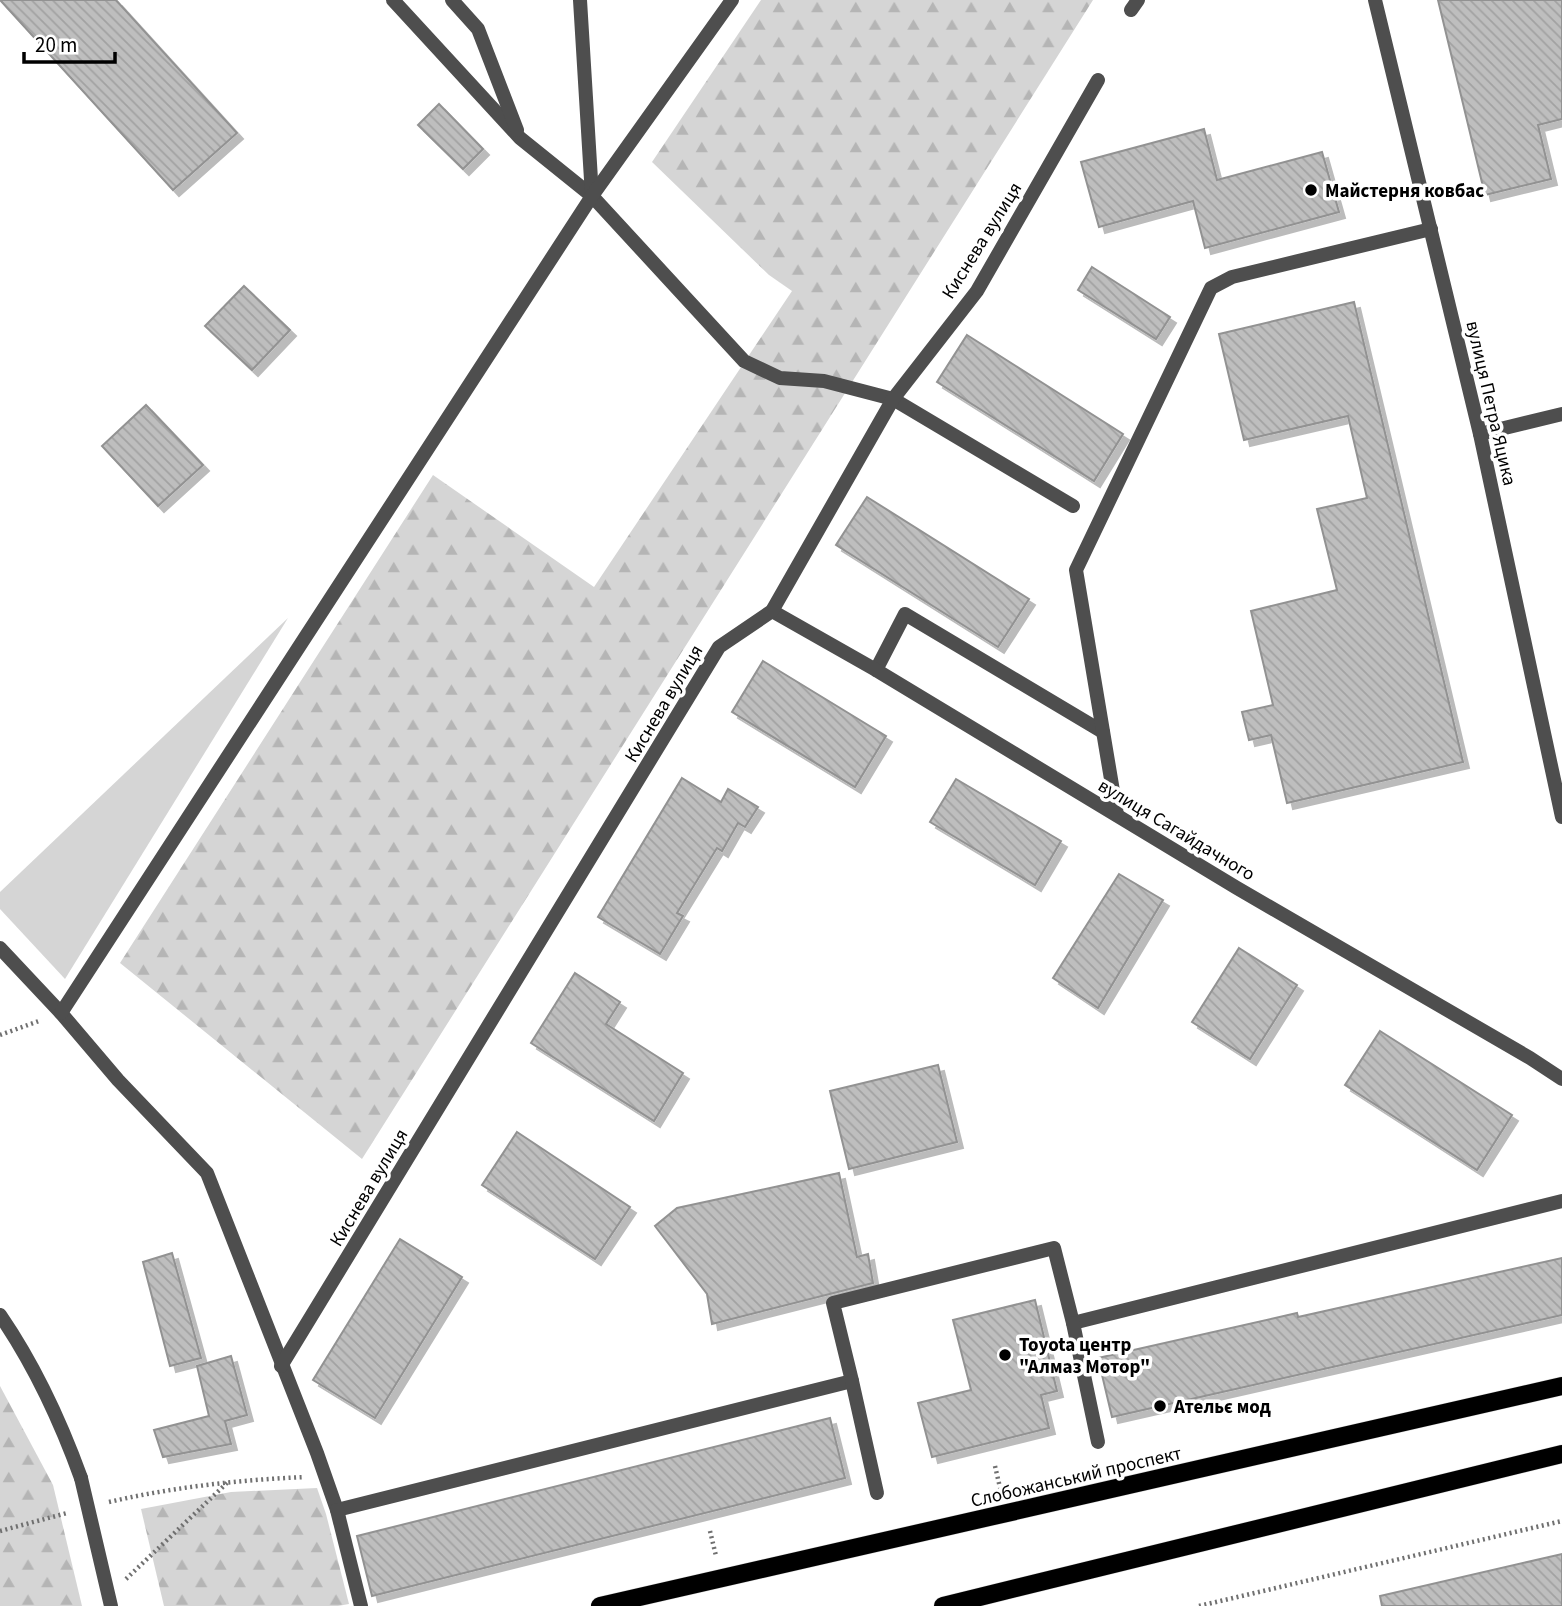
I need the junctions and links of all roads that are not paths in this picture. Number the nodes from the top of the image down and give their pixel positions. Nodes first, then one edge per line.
1 (393, 0) edge
2 (452, 0) edge
3 (580, 0) edge
4 (732, 0) edge
5 (1375, 0) edge
6 (1098, 80) dead end
7 (520, 138) junction
8 (592, 196) junction
9 (1431, 229) junction
10 (893, 399) junction
11 (1562, 414) edge
12 (1480, 434) junction
13 (1073, 506) dead end
14 (772, 611) junction
15 (876, 670) junction
16 (1103, 732) junction
17 (1118, 815) junction
18 (1562, 817) edge
19 (0, 948) edge
20 (61, 1013) junction
21 (1562, 1079) edge
22 (1562, 1201) edge
23 (0, 1315) edge
24 (1073, 1323) junction
25 (281, 1366) junction
26 (852, 1381) junction
27 (1562, 1386) edge
28 (1098, 1442) dead end
29 (1562, 1454) edge
30 (877, 1493) dead end
31 (337, 1510) junction
32 (111, 1606) edge
33 (361, 1606) edge
34 (600, 1606) edge
35 (943, 1606) edge

1 - 7 street
2 - 7 street
3 - 8 street
4 - 8 street
5 - 9 street, вулиця Петра Яцика
6 - 10 street, Киснева вулиця
7 - 8 street
8 - 10 street
8 - 20 street
9 - 12 street, вулиця Петра Яцика
9 - 16 street
10 - 13 street
10 - 14 street, Киснева вулиця
11 - 12 street
12 - 18 street, вулиця Петра Яцика
14 - 15 street, вулиця Сагайдачного
14 - 25 street, Киснева вулиця
15 - 16 street
15 - 17 street, вулиця Сагайдачного
16 - 17 street
17 - 21 street, вулиця Сагайдачного
19 - 20 street
20 - 25 street
22 - 24 street
23 - 32 street, bridge
24 - 26 street
24 - 28 street
25 - 31 street
26 - 30 street
26 - 31 street
27 - 34 main road, Слобожанський проспект
29 - 35 main road
31 - 33 street

